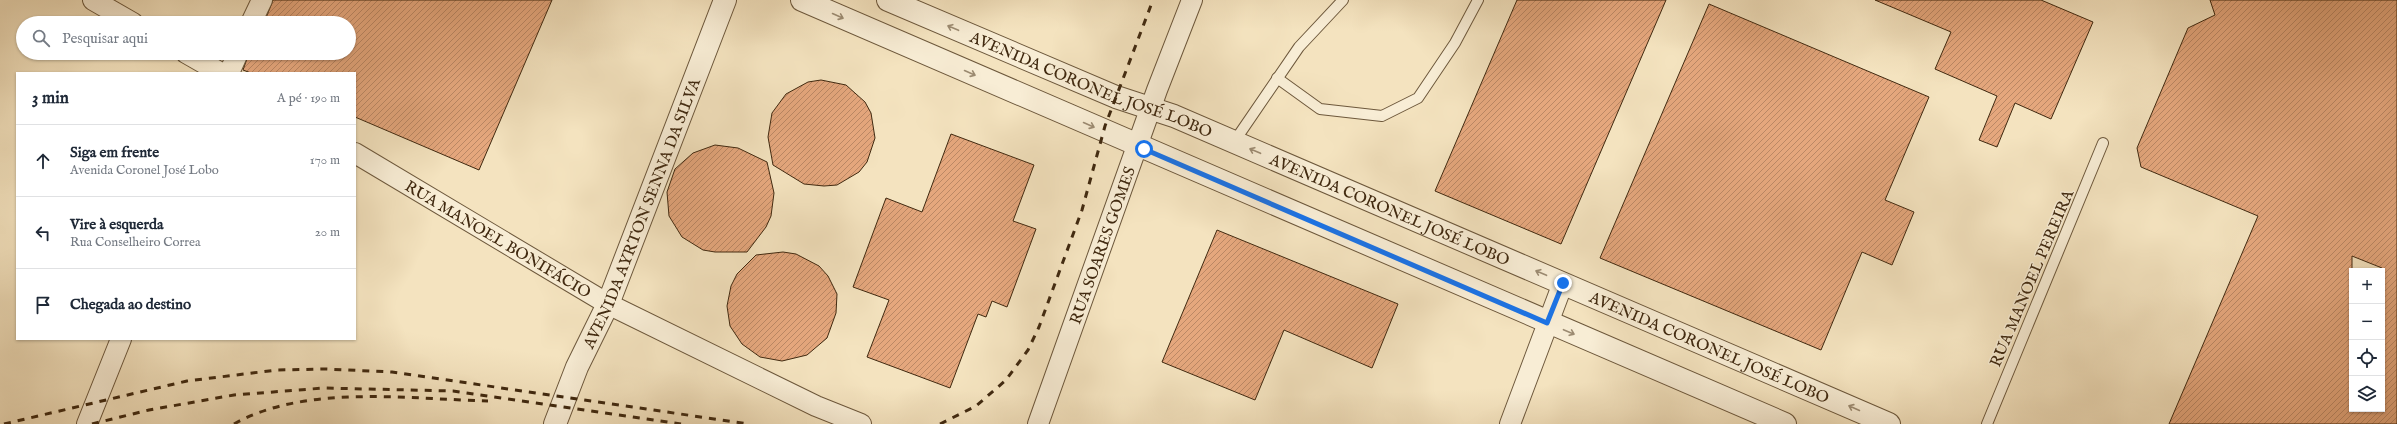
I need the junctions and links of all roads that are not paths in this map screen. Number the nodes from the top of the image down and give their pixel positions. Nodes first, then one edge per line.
1 (93, 0) edge
2 (262, 0) edge
3 (725, 0) edge
4 (802, 0) edge
5 (888, 0) edge
6 (1192, 0) edge
7 (1343, 0) edge
8 (1478, 0) edge
9 (121, 16) edge
10 (254, 16) edge
11 (198, 60) edge
12 (235, 60) edge
13 (219, 72) edge
14 (229, 72) edge
15 (1277, 78) junction
16 (1151, 109) junction
17 (1234, 142) junction
18 (2103, 143) dead end
19 (1137, 146) junction
20 (356, 154) edge
21 (1563, 283) junction
22 (608, 304) junction
23 (1547, 323) junction
24 (121, 340) edge
25 (87, 424) edge
26 (554, 424) edge
27 (861, 424) edge
28 (1038, 424) edge
29 (1510, 424) edge
30 (1784, 424) edge
31 (1889, 424) edge
32 (1987, 424) edge

1 - 9 street
2 - 10 street
3 - 22 street, AVENIDA AYRTON SENNA DA SILVA
4 -> 19 street
16 -> 5 street, AVENIDA CORONEL JOSÉ LOBO
6 - 16 street, RUA SOARES GOMES
7 - 15 lane
8 - 15 lane
11 - 13 street
12 - 14 street
15 - 17 lane
16 - 17 street, AVENIDA CORONEL JOSÉ LOBO
16 - 19 street, RUA SOARES GOMES
21 -> 17 street, AVENIDA CORONEL JOSÉ LOBO
18 - 32 lane, RUA MANOEL PEREIRA
19 - 23 street
19 - 28 street, RUA SOARES GOMES
20 - 22 street, RUA MANOEL BONIFÁCIO
21 - 23 street
31 -> 21 street, AVENIDA CORONEL JOSÉ LOBO
22 - 26 street, AVENIDA AYRTON SENNA DA SILVA
22 - 27 street, RUA MANOEL BONIFÁCIO
23 - 29 street
23 -> 30 street
24 - 25 street

